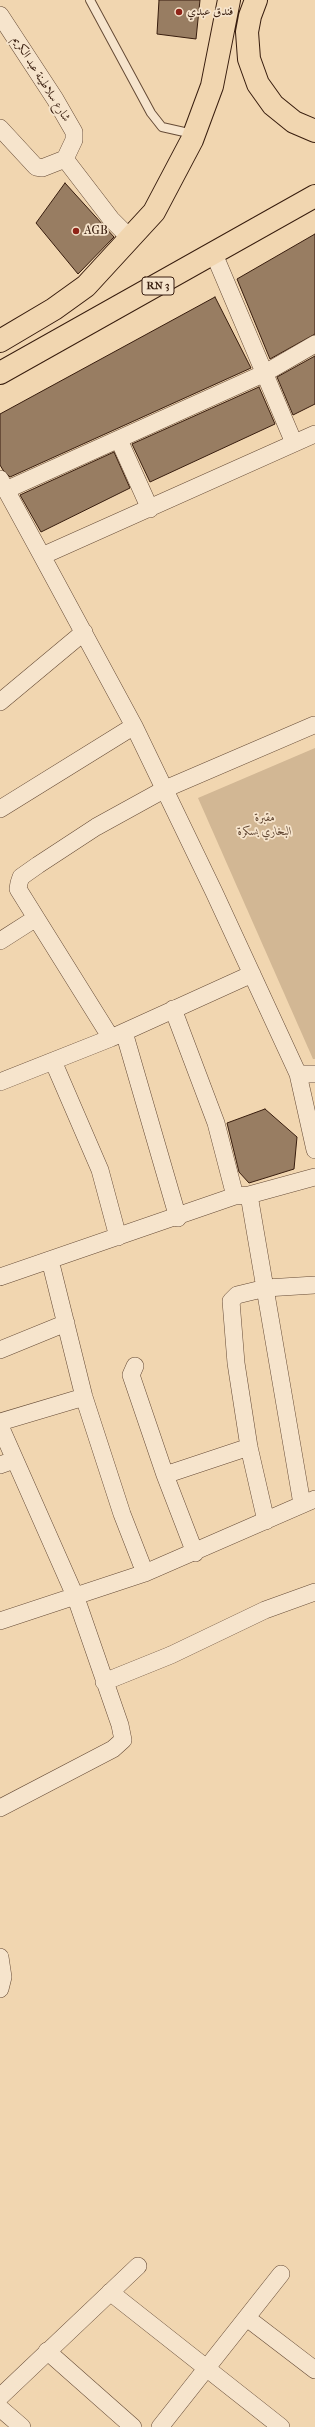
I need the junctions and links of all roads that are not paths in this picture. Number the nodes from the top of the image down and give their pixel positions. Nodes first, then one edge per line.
1 (90, 0) edge
2 (228, 0) edge
3 (249, 12) edge
4 (2, 21) edge
5 (212, 86) junction
6 (0, 128) edge
7 (315, 131) edge
8 (194, 134) junction
9 (65, 159) junction
10 (315, 196) edge
11 (130, 239) junction
12 (214, 254) junction
13 (0, 341) edge
14 (315, 344) edge
15 (0, 373) edge
16 (265, 373) junction
17 (315, 434) edge
18 (119, 440) junction
19 (294, 443) junction
20 (3, 484) edge
21 (150, 509) junction
22 (42, 556) junction
23 (84, 632) junction
24 (0, 702) edge
25 (314, 725) edge
26 (134, 726) junction
27 (165, 789) junction
28 (0, 810) edge
29 (36, 918) junction
30 (0, 941) edge
31 (252, 974) junction
32 (173, 1009) junction
33 (117, 1035) junction
34 (53, 1061) junction
35 (298, 1074) junction
36 (315, 1074) edge
37 (0, 1082) edge
38 (315, 1150) edge
39 (315, 1177) edge
40 (242, 1196) junction
41 (178, 1218) junction
42 (118, 1237) junction
43 (50, 1260) junction
44 (0, 1276) edge
45 (315, 1285) edge
46 (266, 1288) junction
47 (66, 1323) junction
48 (0, 1350) edge
49 (135, 1366) dead end
50 (84, 1397) junction
51 (0, 1422) edge
52 (0, 1426) edge
53 (249, 1448) junction
54 (7, 1463) edge
55 (165, 1475) junction
56 (309, 1501) edge
57 (266, 1520) junction
58 (195, 1553) junction
59 (145, 1574) junction
60 (315, 1592) edge
61 (76, 1598) junction
62 (0, 1621) edge
63 (104, 1682) junction
64 (0, 1808) edge
65 (0, 1957) edge
66 (0, 1989) edge
67 (138, 2266) dead end
68 (282, 2274) dead end
69 (110, 2292) junction
70 (247, 2318) junction
71 (47, 2351) junction
72 (207, 2370) junction
73 (315, 2370) edge
74 (0, 2397) edge
75 (0, 2408) edge
76 (22, 2427) edge
77 (133, 2427) edge
78 (160, 2427) edge
79 (281, 2427) edge

1 - 8 lane
2 - 5 main road
3 - 5 main road
3 - 7 main road
4 - 9 street, شارع سلاطينة عبد الكريم
5 - 8 main road
6 - 9 street
8 - 11 main road
9 - 11 street
10 - 12 main road, RN 3
11 - 13 main road
12 - 15 main road, RN 3
12 - 16 street
14 - 16 street
16 - 18 street
16 - 19 street
17 - 19 street
18 - 20 street
18 - 21 street
19 - 21 street
20 - 22 street
21 - 22 street
22 - 23 street
23 - 24 street
23 - 26 street
25 - 27 street
26 - 27 street
26 - 28 street
27 - 29 street
27 - 31 street
29 - 30 street
29 - 33 street
31 - 32 street
31 - 35 street
32 - 33 street
32 - 40 street
33 - 34 street
33 - 41 street
34 - 37 street
34 - 42 street
35 - 36 street
35 - 38 street
39 - 40 street
40 - 41 street
40 - 46 street
41 - 42 street
42 - 43 street
43 - 44 street
43 - 47 street
45 - 46 street
46 - 53 street
46 - 56 street
47 - 48 street
47 - 50 street
49 - 55 street
50 - 51 street
50 - 59 street
52 - 54 street
53 - 55 street
53 - 57 street
54 - 61 street
55 - 58 street
56 - 57 street
57 - 58 street
58 - 59 street
59 - 61 street
60 - 63 street
61 - 62 street
61 - 63 street
63 - 64 street
65 - 66 street
67 - 69 street
68 - 70 street
69 - 71 street
69 - 72 street
70 - 72 street
70 - 73 street
71 - 74 street
71 - 77 street
72 - 78 street
72 - 79 street
75 - 76 street

